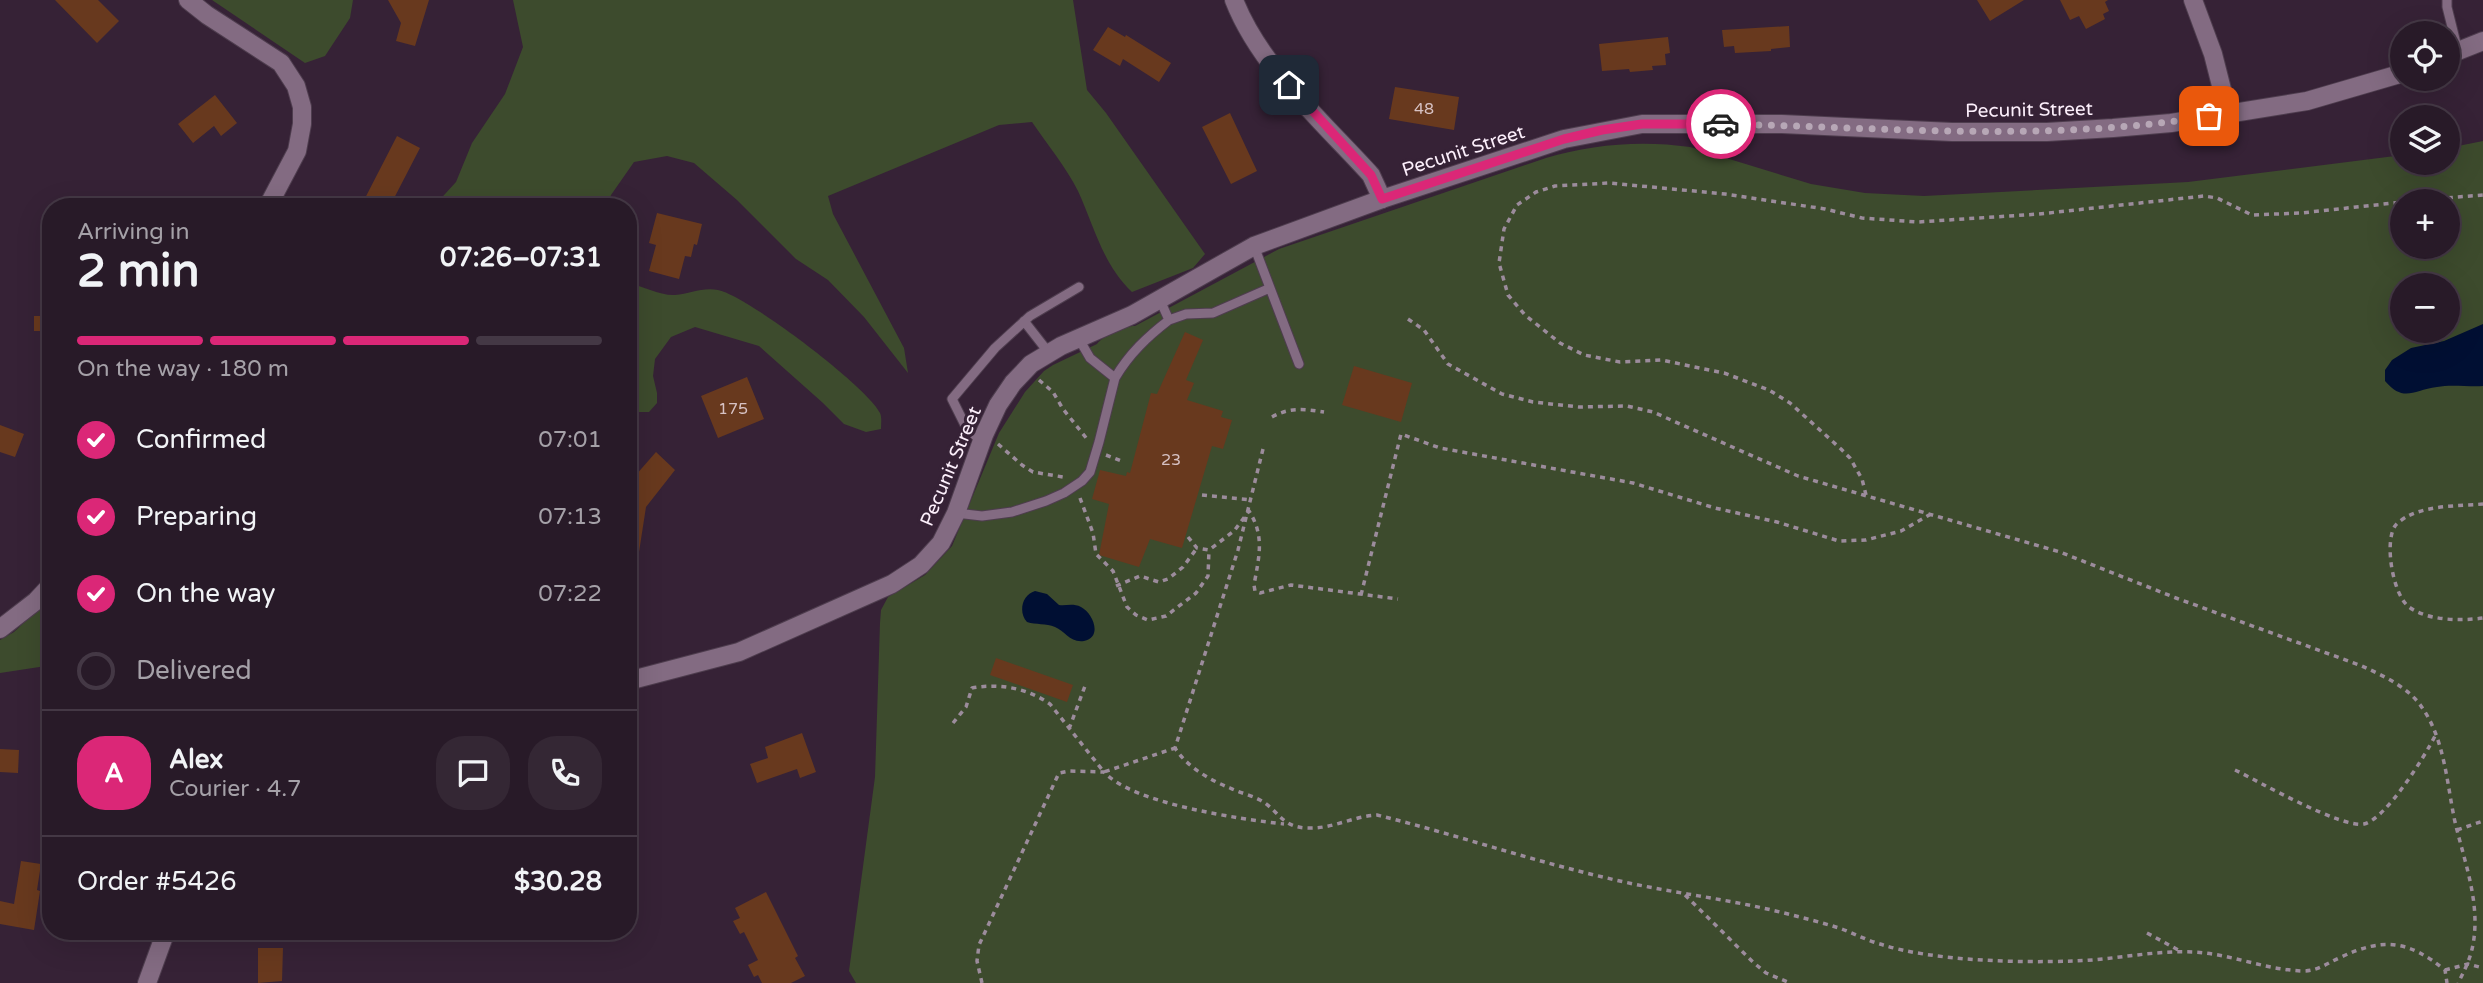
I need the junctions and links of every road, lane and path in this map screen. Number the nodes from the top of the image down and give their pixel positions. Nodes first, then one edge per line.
1 (188, 0) edge
2 (1234, 0) edge
3 (2193, 0) edge
4 (2447, 0) edge
5 (2449, 21) edge
6 (2483, 41) edge
7 (2460, 50) edge
8 (2390, 77) edge
9 (2228, 113) junction
10 (2483, 195) edge
11 (2460, 197) edge
12 (272, 198) edge
13 (1382, 199) junction
14 (2390, 203) edge
15 (1254, 246) junction
16 (1079, 287) dead end
17 (1270, 288) junction
18 (1160, 300) junction
19 (1408, 319) dead end
20 (1169, 320) junction
21 (1024, 321) junction
22 (1079, 339) junction
23 (1049, 353) junction
24 (1299, 363) dead end
25 (1031, 364) junction
26 (1115, 379) junction
27 (1324, 412) dead end
28 (1272, 417) dead end
29 (983, 438) junction
30 (1097, 449) junction
31 (1263, 449) dead end
32 (1124, 462) dead end
33 (1075, 487) junction
34 (1202, 495) dead end
35 (1866, 495) junction
36 (1251, 500) junction
37 (2483, 504) edge
38 (1249, 511) junction
39 (956, 513) junction
40 (1931, 514) junction
41 (1188, 537) dead end
42 (1197, 548) junction
43 (1209, 550) junction
44 (1117, 584) junction
45 (42, 595) edge
46 (1361, 595) junction
47 (1398, 598) dead end
48 (2483, 618) edge
49 (0, 629) edge
50 (637, 679) edge
51 (1085, 686) dead end
52 (953, 723) dead end
53 (1069, 729) junction
54 (2435, 734) junction
55 (1174, 748) junction
56 (2235, 770) dead end
57 (1104, 772) junction
58 (2483, 821) edge
59 (1287, 824) junction
60 (2457, 830) junction
61 (1685, 895) junction
62 (2147, 933) dead end
63 (163, 940) edge
64 (2183, 953) junction
65 (2468, 964) junction
66 (2483, 968) edge
67 (2445, 970) junction
68 (147, 983) edge
69 (982, 983) edge
70 (1790, 983) edge
71 (2447, 983) edge
72 (2458, 983) edge

1 - 12 street
2 - 13 street
3 - 9 street
4 - 5 lane
6 - 7 street
8 - 9 street, Pecunit Street
9 - 13 street, Pecunit Street
10 - 11 path
13 - 15 street, Pecunit Street
14 - 35 path
15 - 17 lane
15 - 18 street, Pecunit Street
16 - 21 lane
17 - 20 lane
17 - 24 lane
18 - 20 lane
18 - 22 street, Pecunit Street
19 - 35 path
20 - 26 lane
21 - 23 lane
21 - 29 lane
22 - 23 street, Pecunit Street
22 - 26 lane
23 - 25 street, Pecunit Street
25 - 29 street, Pecunit Street
25 - 30 path
26 - 30 lane
27 - 28 path
29 - 33 path
29 - 39 street, Pecunit Street
30 - 32 path
30 - 33 lane
31 - 36 path
33 - 39 lane
33 - 44 path
34 - 36 path
35 - 40 path
36 - 38 path
37 - 48 path
38 - 43 path
38 - 46 path
38 - 55 path
39 - 50 street, Pecunit Street
40 - 46 path
40 - 54 path
41 - 42 path
42 - 43 path
42 - 44 path
43 - 44 path
45 - 49 street
46 - 47 path
51 - 53 path
52 - 53 path
53 - 57 path
54 - 56 path
54 - 60 path
55 - 57 path
55 - 59 path
57 - 59 path
57 - 69 path
58 - 60 path
59 - 61 path
60 - 65 path
61 - 64 path
61 - 70 path
62 - 64 path
63 - 68 street
64 - 67 path
65 - 66 path
65 - 67 path
65 - 72 path
67 - 71 path

